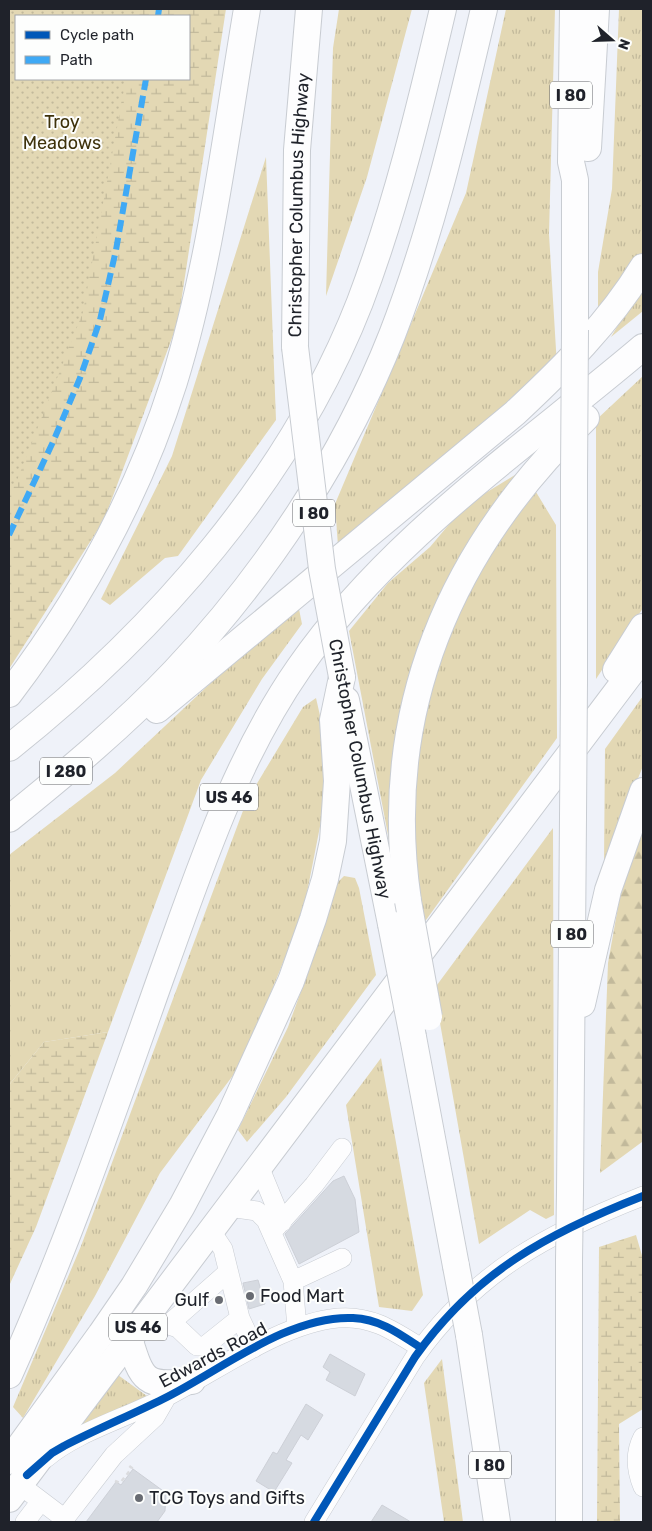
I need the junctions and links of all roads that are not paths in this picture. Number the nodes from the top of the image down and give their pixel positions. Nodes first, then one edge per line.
1 (247, 9) edge
2 (309, 9) edge
3 (443, 9) edge
4 (484, 9) edge
5 (573, 9) edge
6 (596, 9) edge
7 (575, 180) junction
8 (643, 267) edge
9 (643, 347) edge
10 (643, 362) edge
11 (643, 627) edge
12 (643, 657) edge
13 (342, 677) junction
14 (9, 694) edge
15 (606, 706) junction
16 (122, 722) junction
17 (9, 748) edge
18 (643, 791) edge
19 (9, 819) edge
20 (571, 1052) junction
21 (342, 1148) dead end
22 (259, 1166) junction
23 (443, 1192) junction
24 (643, 1196) edge
25 (229, 1207) junction
26 (277, 1227) junction
27 (211, 1231) junction
28 (342, 1258) dead end
29 (227, 1273) junction
30 (293, 1281) junction
31 (240, 1318) junction
32 (158, 1320) junction
33 (297, 1328) junction
34 (129, 1338) junction
35 (254, 1348) junction
36 (421, 1348) junction
37 (9, 1374) edge
38 (192, 1381) junction
39 (166, 1398) junction
40 (643, 1437) edge
41 (16, 1480) edge
42 (643, 1487) edge
43 (41, 1501) junction
44 (64, 1520) edge
45 (25, 1522) edge
46 (314, 1522) edge
47 (497, 1522) edge
48 (569, 1522) edge

1 - 14 highway
2 - 13 highway, Christopher Columbus Highway / I 80, bridge
3 - 17 highway
4 - 16 highway
5 - 7 highway, I 80
6 - 7 highway
7 - 20 highway, I 80, bridge
8 - 16 highway
9 - 37 highway, US 46
10 - 23 highway, bridge
11 - 15 highway
12 - 15 highway, US 46
13 - 23 highway, Christopher Columbus Highway / I 80, bridge
13 - 41 highway
15 - 22 highway, US 46
16 - 19 highway, I 280
18 - 20 highway
20 - 48 highway, I 80, bridge
21 - 26 street
22 - 25 highway, US 46
22 - 26 street
23 - 47 highway, Christopher Columbus Highway / I 80, bridge
24 - 36 street
25 - 26 street
25 - 27 highway, US 46
26 - 30 street
27 - 29 street
27 - 32 highway, US 46
28 - 30 street
29 - 31 street
29 - 32 street
30 - 33 street
31 - 32 street
31 - 35 street
32 - 34 highway, US 46
33 - 35 street, Edwards Road
33 - 36 street, Edwards Road
34 - 38 highway
34 - 41 highway, US 46
35 - 38 street, Edwards Road
36 - 46 street
38 - 39 street, Edwards Road
39 - 41 street, Edwards Road
39 - 44 street
40 - 42 street
41 - 43 street
43 - 44 street
43 - 45 street

